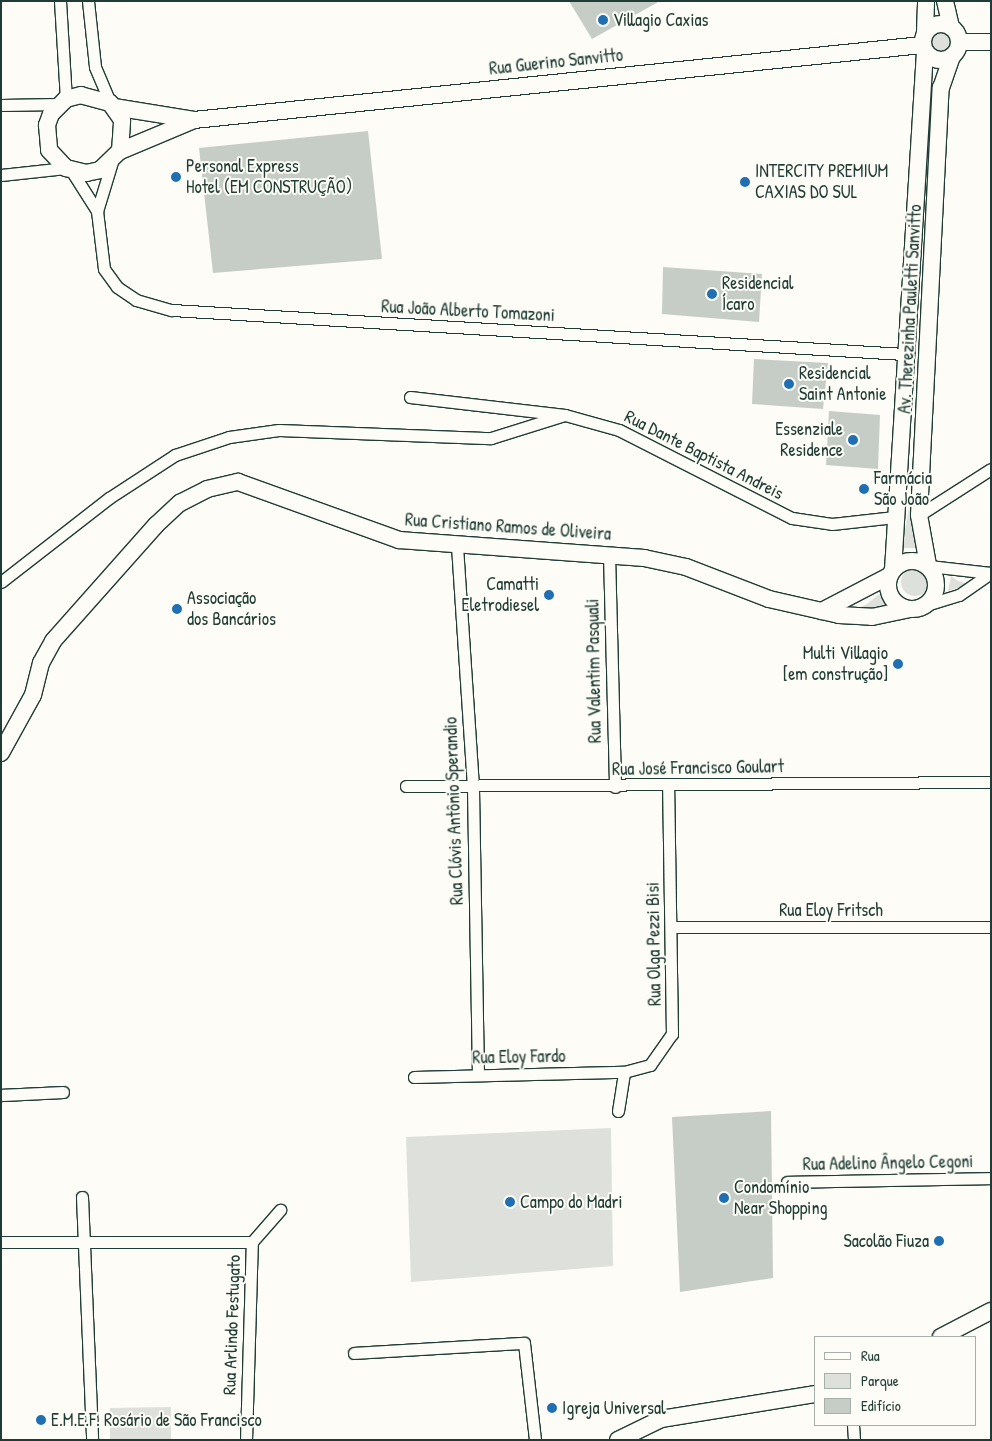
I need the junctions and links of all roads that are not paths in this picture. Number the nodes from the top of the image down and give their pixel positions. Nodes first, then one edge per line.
1 (60, 1) edge
2 (88, 1) edge
3 (926, 1) edge
4 (945, 1) edge
5 (952, 27) junction
6 (991, 42) edge
7 (924, 43) junction
8 (956, 49) junction
9 (63, 102) junction
10 (1, 105) edge
11 (112, 105) junction
12 (194, 120) junction
13 (116, 157) junction
14 (69, 169) junction
15 (1, 175) edge
16 (97, 211) junction
17 (909, 257) junction
18 (932, 258) junction
19 (903, 354) junction
20 (901, 392) junction
21 (925, 393) junction
22 (410, 396) dead end
23 (564, 415) junction
24 (991, 469) edge
25 (919, 515) junction
26 (894, 517) junction
27 (457, 546) junction
28 (609, 554) junction
29 (928, 566) junction
30 (891, 573) junction
31 (991, 573) edge
32 (1, 582) edge
33 (918, 607) junction
34 (822, 611) junction
35 (1, 753) edge
36 (991, 782) edge
37 (406, 786) dead end
38 (668, 786) junction
39 (614, 787) junction
40 (473, 789) junction
41 (671, 927) junction
42 (991, 927) edge
43 (624, 1072) junction
44 (478, 1075) junction
45 (414, 1077) dead end
46 (63, 1092) dead end
47 (1, 1095) edge
48 (618, 1111) dead end
49 (991, 1178) edge
50 (787, 1182) dead end
51 (82, 1197) dead end
52 (280, 1210) dead end
53 (83, 1241) junction
54 (1, 1242) edge
55 (252, 1242) junction
56 (991, 1312) edge
57 (943, 1336) edge
58 (354, 1353) dead end
59 (814, 1394) edge
60 (853, 1426) edge
61 (92, 1440) edge
62 (246, 1440) edge
63 (535, 1440) edge
64 (618, 1440) edge
65 (854, 1440) edge

1 - 9 street
2 - 11 street
3 - 7 main road, Av. Therezinha Pauletti Sanvitto
4 - 5 main road
5 - 7 main road
5 - 8 main road
6 - 8 main road
7 - 8 main road
7 - 12 main road, Rua Guerino Sanvitto
7 - 17 main road, Av. Therezinha Pauletti Sanvitto
8 - 18 main road, Av. Therezinha Pauletti Sanvitto
9 - 10 street
9 - 11 main road
9 - 14 main road
11 - 12 main road, Rua Guerino Sanvitto
11 - 13 main road
12 - 13 main road, Rua Guerino Sanvitto
13 - 14 main road
13 - 16 street, Rua João Alberto Tomazoni
14 - 15 street
14 - 16 street, Rua João Alberto Tomazoni
16 - 19 street, Rua João Alberto Tomazoni
17 - 18 main road
17 - 19 main road, Av. Therezinha Pauletti Sanvitto
18 - 21 main road, Av. Therezinha Pauletti Sanvitto
19 - 20 main road, Av. Therezinha Pauletti Sanvitto
20 - 21 main road
20 - 26 main road, Av. Therezinha Pauletti Sanvitto
21 - 25 main road, Av. Therezinha Pauletti Sanvitto
22 - 23 street, Rua Dante Baptista Andreis
23 - 26 street, Rua Dante Baptista Andreis
23 - 32 street
24 - 25 street
25 - 29 main road, Av. Therezinha Pauletti Sanvitto
26 - 30 main road, Av. Therezinha Pauletti Sanvitto
27 - 28 main road, Rua Cristiano Ramos de Oliveira
27 - 35 main road, Rua Cristiano Ramos de Oliveira
27 - 40 street, Rua Clóvis Antônio Sperandio
28 - 34 main road, Rua Cristiano Ramos de Oliveira
28 - 39 street, Rua Valentim Pasquali
29 - 30 main road
29 - 31 street, Rua Cristiano Ramos de Oliveira
29 - 33 main road
30 - 33 main road
30 - 34 main road
31 - 33 street, Rua Cristiano Ramos de Oliveira
33 - 34 main road, Rua Cristiano Ramos de Oliveira
36 - 38 street, Rua José Francisco Goulart
37 - 40 street, Rua José Francisco Goulart
38 - 39 street, Rua José Francisco Goulart
38 - 41 street, Rua Olga Pezzi Bisi
39 - 40 street, Rua José Francisco Goulart
40 - 44 street, Rua Clóvis Antônio Sperandio
41 - 42 street, Rua Eloy Fritsch
41 - 43 street, Rua Olga Pezzi Bisi
43 - 44 street, Rua Eloy Fardo
43 - 48 street
44 - 45 street, Rua Eloy Fardo
46 - 47 street
49 - 50 street, Rua Adelino Ângelo Cegoni
51 - 53 street
52 - 55 street
53 - 54 street
53 - 55 street
53 - 61 street
55 - 62 street, Rua Arlindo Festugato
56 - 57 main road
58 - 63 street
59 - 64 main road
60 - 65 street

